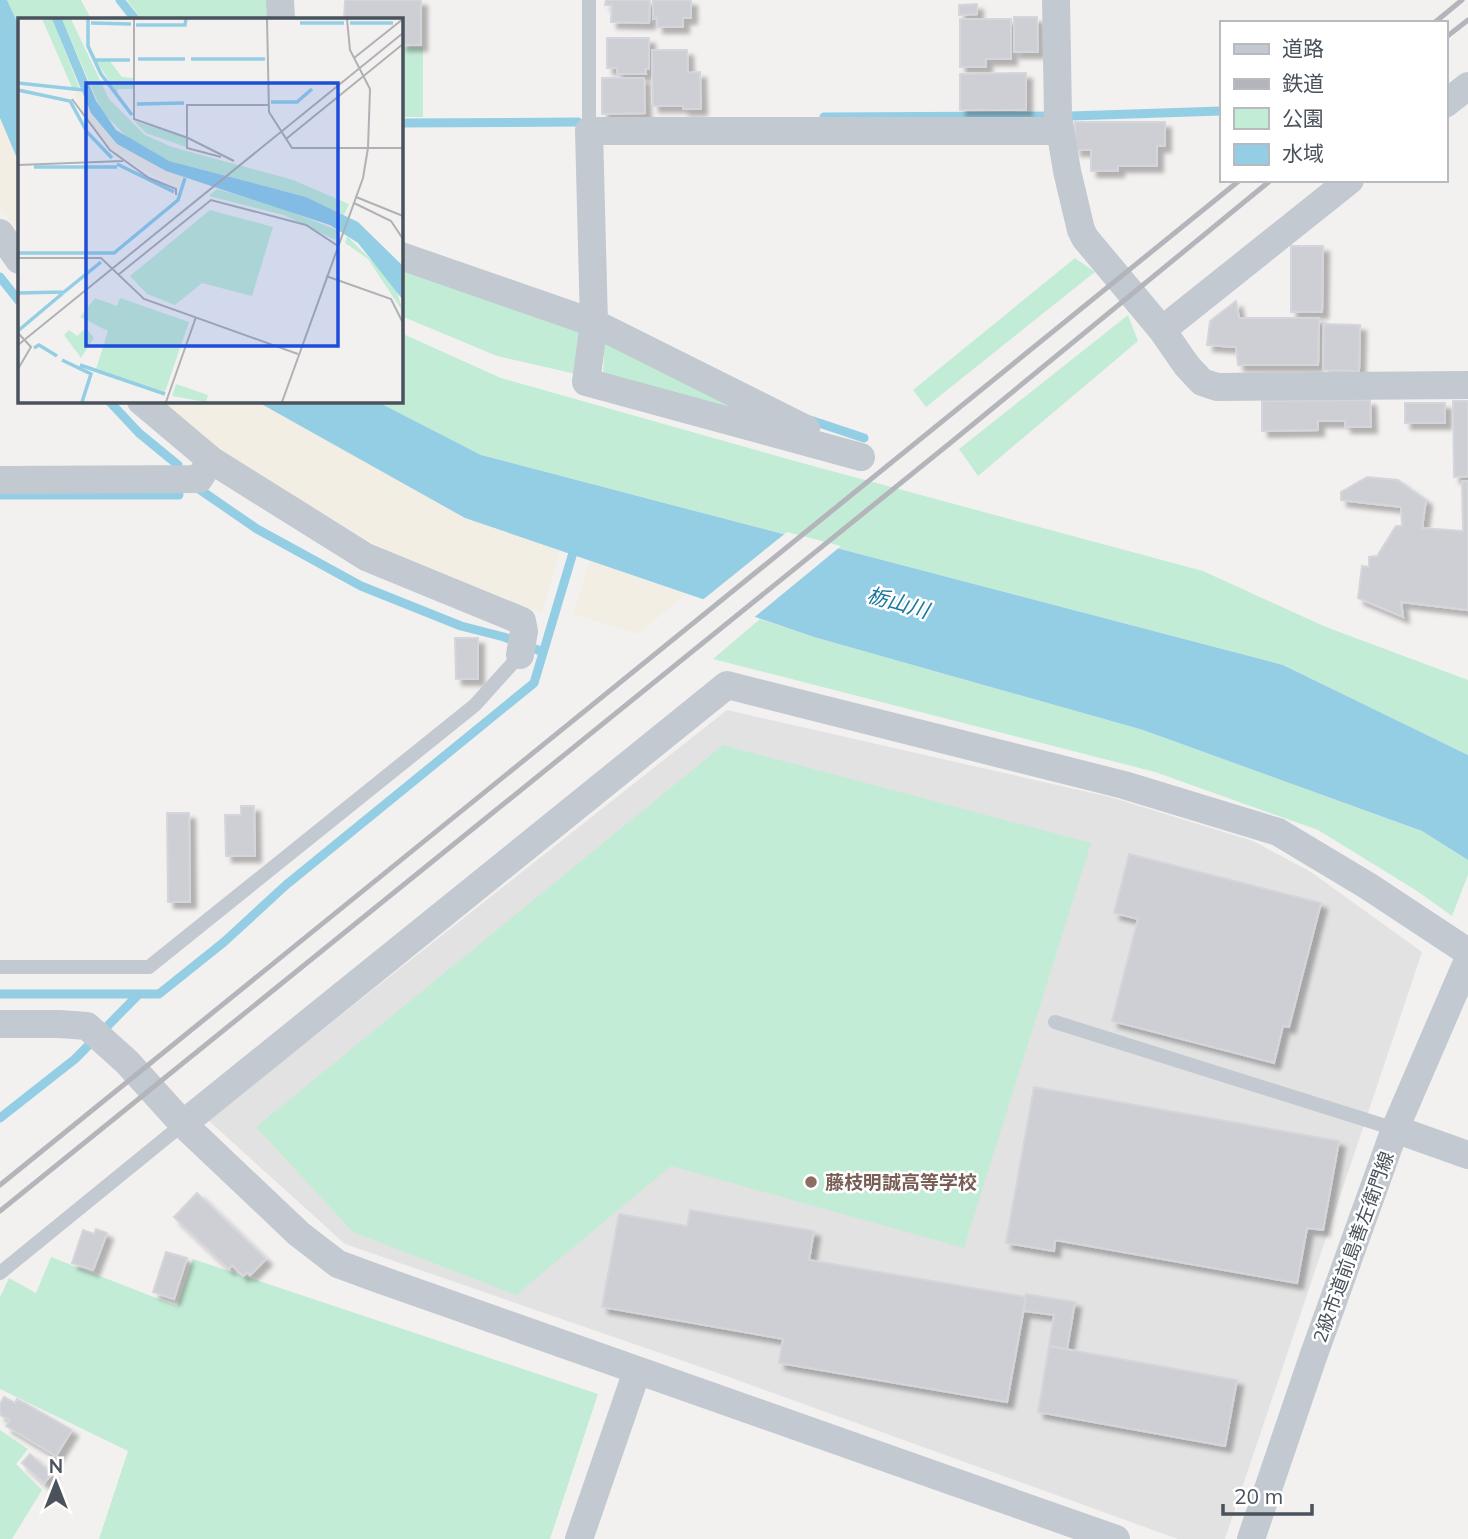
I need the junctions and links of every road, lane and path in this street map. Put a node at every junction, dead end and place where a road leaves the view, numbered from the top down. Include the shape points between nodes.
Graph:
1 (281, 0) edge
2 (589, 0) edge
3 (1056, 0) edge
4 (281, 18) edge
5 (1468, 86) edge
6 (1447, 102) edge
7 (589, 131) junction
8 (1060, 131) junction
9 (1347, 182) edge
10 (0, 233) edge
11 (402, 256) edge
12 (18, 259) edge
13 (594, 323) junction
14 (1162, 330) junction
15 (1468, 385) edge
16 (142, 402) edge
17 (205, 469) junction
18 (0, 480) edge
19 (522, 643) joint
20 (1468, 952) edge
21 (1468, 960) edge
22 (0, 967) edge
23 (1055, 1022) dead end
24 (0, 1024) edge
25 (183, 1124) junction
26 (1395, 1129) junction
27 (1468, 1155) edge
28 (0, 1273) edge
29 (637, 1371) junction
30 (579, 1539) edge
31 (1116, 1539) edge
32 (1251, 1539) edge

1 - 4 street
2 - 7 lane
3 - 8 street
5 - 6 street
7 - 8 street
7 - 13 street
8 - 14 street via 1085,238
9 - 14 street
10 - 12 street
11 - 13 street
13 - 13 street via 586,382 861,457 813,433
14 - 15 street via 1202,382 1217,387
16 - 17 street
17 - 18 street via 170,479
17 - 19 street via 366,557 522,621
19 - 22 lane via 475,705 149,967
20 - 25 street via 1278,832 1124,785 727,685
21 - 26 street, 2級市道前島善左衛門線
23 - 26 lane
24 - 25 street via 59,1024 95,1033
25 - 28 lane
25 - 29 street via 299,1234 338,1264
26 - 27 street
26 - 32 street, 2級市道前島善左衛門線
29 - 30 street
29 - 31 street

